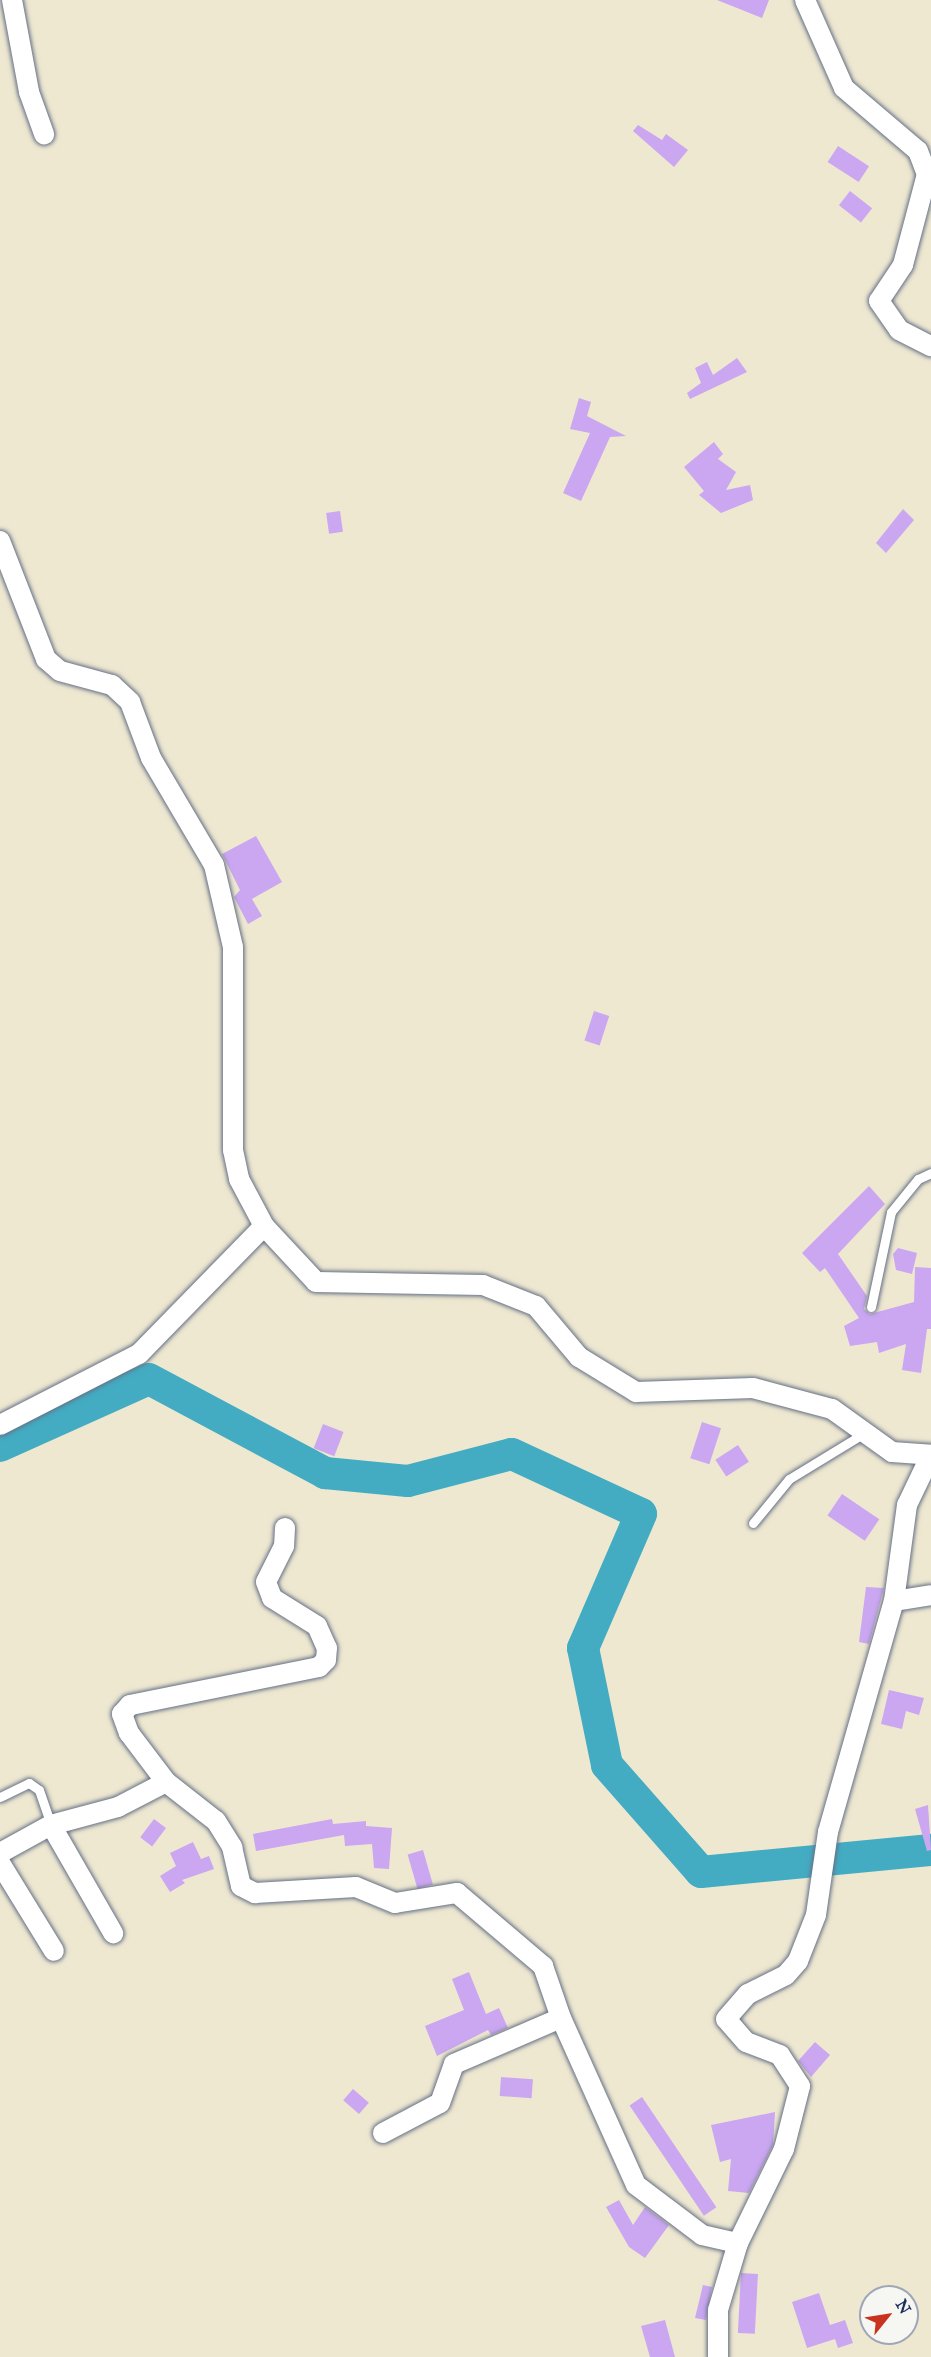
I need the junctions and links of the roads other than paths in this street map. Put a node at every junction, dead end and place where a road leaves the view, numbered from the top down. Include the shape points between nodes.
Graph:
1 (12, 0) edge
2 (806, 0) edge
3 (44, 134) dead end
4 (931, 346) edge
5 (0, 541) edge
6 (931, 1173) edge
7 (264, 1226) junction
8 (871, 1307) dead end
9 (0, 1425) edge
10 (861, 1435) junction
11 (931, 1455) edge
12 (753, 1523) dead end
13 (285, 1528) dead end
14 (931, 1595) edge
15 (894, 1601) junction
16 (166, 1782) junction
17 (0, 1797) edge
18 (51, 1825) junction
19 (0, 1853) edge
20 (0, 1863) edge
21 (113, 1933) dead end
22 (54, 1951) dead end
23 (561, 2018) junction
24 (383, 2133) dead end
25 (738, 2243) junction
26 (718, 2357) edge

1 - 3 street via 29,92
2 - 4 street via 844,88 918,151 927,174 903,265 879,301 898,330
5 - 7 street via 46,659 60,671 112,685 130,702 151,758 214,865 233,947 233,1150 239,1179
6 - 8 lane via 918,1179 891,1212
7 - 9 street via 139,1354
7 - 10 street via 316,1282 483,1285 536,1306 579,1358 636,1392 753,1388 832,1409
10 - 11 street via 892,1452
10 - 12 lane via 789,1479
11 - 15 street via 907,1505
13 - 16 street via 284,1546 266,1582 272,1598 317,1626 327,1648 326,1660 319,1667 129,1705 122,1714 129,1733
14 - 15 street
15 - 25 street via 828,1832 816,1915 798,1961 786,1975 748,1994 726,2019 746,2042 780,2055 800,2086 784,2149
16 - 18 street via 118,1807
16 - 23 street via 216,1821 232,1847 241,1886 255,1893 356,1887 395,1903 457,1893 543,1966
17 - 18 lane via 29,1783 39,1790
18 - 19 street
18 - 21 street
20 - 22 street
23 - 24 street via 454,2064 440,2103
23 - 25 street via 636,2185 702,2235
25 - 26 street via 718,2310

